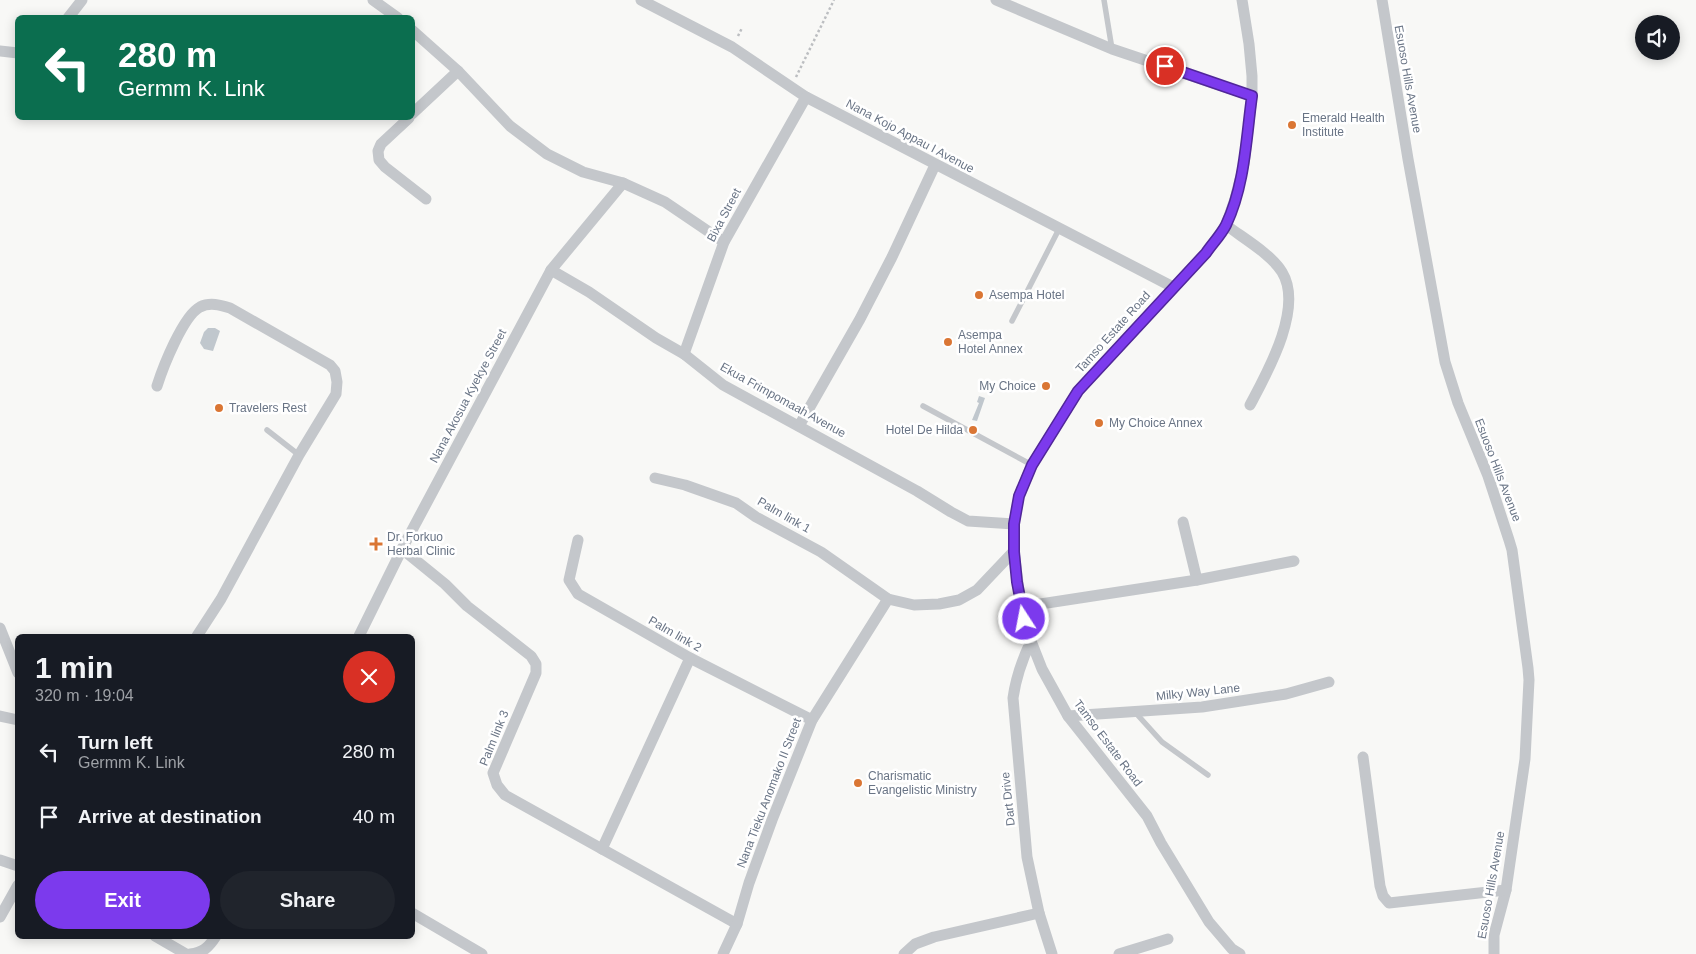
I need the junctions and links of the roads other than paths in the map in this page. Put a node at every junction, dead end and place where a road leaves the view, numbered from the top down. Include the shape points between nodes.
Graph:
1 (82, 0) edge
2 (373, 0) edge
3 (641, 0) edge
4 (996, 0) edge
5 (1104, 0) edge
6 (1242, 0) edge
7 (1382, 0) edge
8 (70, 15) edge
9 (394, 15) edge
10 (415, 33) edge
11 (1112, 49) junction
12 (0, 51) edge
13 (15, 53) edge
14 (458, 71) junction
15 (1252, 96) junction
16 (806, 98) junction
17 (415, 111) edge
18 (407, 120) edge
19 (935, 166) junction
20 (623, 183) junction
21 (426, 199) dead end
22 (1226, 225) junction
23 (1060, 229) junction
24 (724, 242) junction
25 (551, 270) junction
26 (1173, 287) junction
27 (1012, 321) dead end
28 (684, 354) junction
29 (157, 386) dead end
30 (1250, 405) dead end
31 (923, 406) dead end
32 (799, 426) junction
33 (267, 430) dead end
34 (299, 455) junction
35 (1032, 465) junction
36 (655, 478) dead end
37 (1183, 522) dead end
38 (1014, 524) junction
39 (578, 540) dead end
40 (402, 549) junction
41 (1014, 552) junction
42 (1294, 562) dead end
43 (1197, 580) junction
44 (888, 599) junction
45 (1021, 607) junction
46 (0, 628) edge
47 (198, 634) edge
48 (360, 634) edge
49 (1031, 641) junction
50 (690, 658) junction
51 (15, 666) edge
52 (1329, 682) dead end
53 (1134, 711) junction
54 (0, 716) edge
55 (1068, 716) junction
56 (15, 719) edge
57 (812, 720) junction
58 (1363, 757) dead end
59 (1208, 775) dead end
60 (602, 849) junction
61 (0, 860) edge
62 (15, 865) edge
63 (15, 890) edge
64 (1506, 890) junction
65 (1039, 913) junction
66 (415, 915) edge
67 (0, 917) edge
68 (737, 924) junction
69 (160, 939) edge
70 (214, 939) edge
71 (1168, 939) dead end
72 (188, 954) edge
73 (199, 954) edge
74 (482, 954) edge
75 (723, 954) edge
76 (904, 954) edge
77 (1052, 954) edge
78 (1119, 954) edge
79 (1240, 954) edge
80 (1494, 954) edge

1 - 8 street
2 - 9 street
3 - 16 street, Nana Kojo Appau I Avenue via 732,47
4 - 11 street
5 - 11 lane
6 - 15 street, Tamso Estate Road
7 - 64 street, Esuoso Hills Avenue via 1445,362 1512,550 1529,680 1525,759
10 - 14 street
11 - 15 street
12 - 13 street
14 - 17 street
14 - 20 street via 510,126 546,154 583,172
15 - 22 street, Tamso Estate Road via 1244,164
16 - 19 street, Nana Kojo Appau I Avenue
16 - 24 street, Bixa Street
18 - 21 street via 380,144 379,160
19 - 23 street, Nana Kojo Appau I Avenue
19 - 32 street via 860,319
20 - 24 street via 665,202
20 - 25 street, Nana Akosua Kyekye Street
22 - 26 street, Tamso Estate Road via 1206,253
22 - 30 street via 1274,261 1282,271 1289,290 1286,324 1281,339
23 - 26 street, Nana Kojo Appau I Avenue
23 - 27 lane
24 - 28 street, Bixa Street
25 - 28 street, Ekua Frimpomaah Avenue
25 - 40 street, Nana Akosua Kyekye Street
26 - 35 street, Tamso Estate Road via 1078,391
28 - 32 street, Ekua Frimpomaah Avenue via 723,385
29 - 34 street via 164,364 190,315 206,304 230,308 330,365 335,371 336,394
31 - 35 lane
32 - 38 street, Ekua Frimpomaah Avenue via 968,521
33 - 34 lane
34 - 47 street
35 - 38 street, Tamso Estate Road via 1019,496
36 - 44 street, Palm link 1 via 736,502 756,517 821,552
37 - 43 street
38 - 41 street, Tamso Estate Road
39 - 50 street, Palm link 2 via 570,580 578,594
40 - 48 street, Nana Akosua Kyekye Street
40 - 60 street, Palm link 3 via 531,656 536,664 536,672 493,773 497,784 505,795
41 - 44 street via 977,590 959,600 914,605
41 - 45 street, Tamso Estate Road
42 - 43 street
43 - 45 street
44 - 57 street, Nana Tieku Anomako II Street
45 - 49 street, Tamso Estate Road
46 - 51 street
49 - 55 street, Tamso Estate Road via 1042,669
49 - 65 street, Dart Drive via 1022,660 1013,698 1027,857
50 - 57 street, Palm link 2
50 - 60 street
52 - 53 street, Milky Way Lane via 1241,702
53 - 55 street, Milky Way Lane
53 - 59 lane via 1162,742
54 - 56 street
55 - 79 street, Tamso Estate Road via 1147,816 1209,922
57 - 68 street, Nana Tieku Anomako II Street via 772,820
58 - 64 street via 1380,886 1390,903
60 - 68 street, Palm link 3
61 - 62 street
63 - 67 street
64 - 80 street, Esuoso Hills Avenue via 1494,935
65 - 76 street via 934,937 915,944
65 - 77 street, Dart Drive
66 - 74 street
68 - 75 street, Nana Tieku Anomako II Street
69 - 72 street
70 - 73 street
71 - 78 street
72 - 73 street

